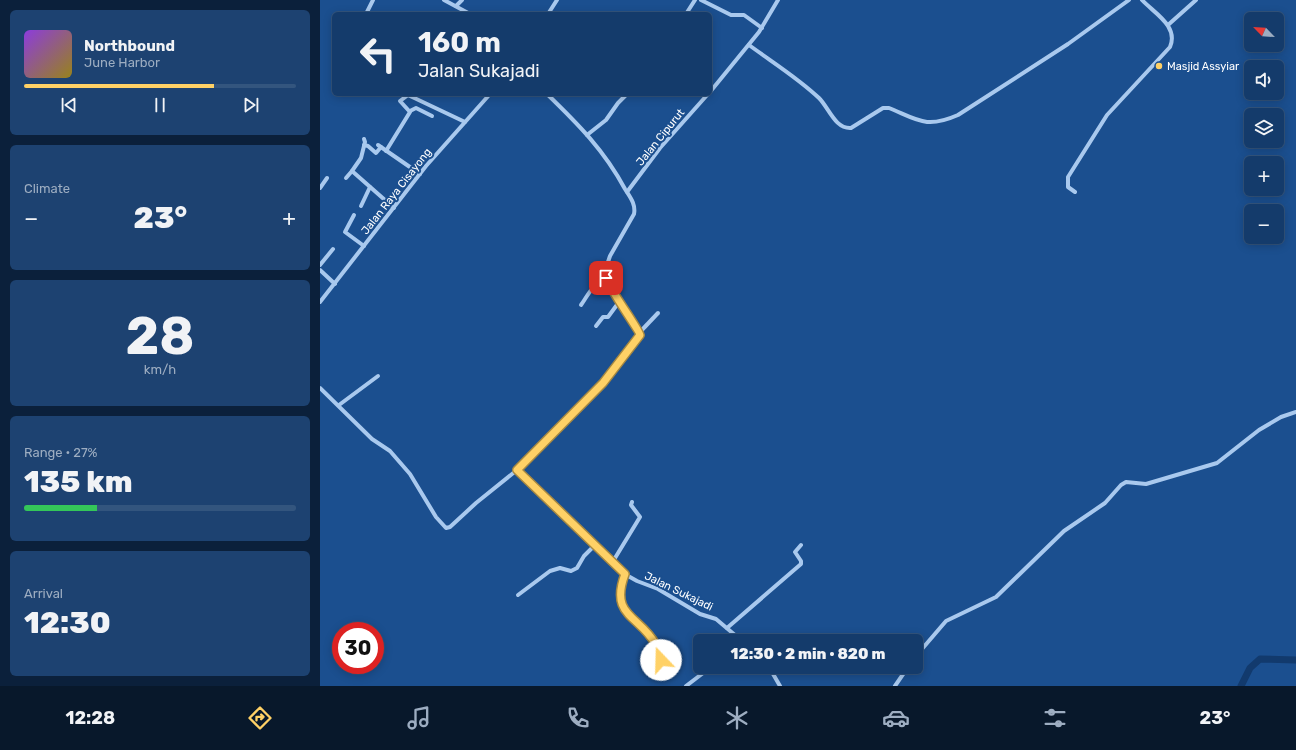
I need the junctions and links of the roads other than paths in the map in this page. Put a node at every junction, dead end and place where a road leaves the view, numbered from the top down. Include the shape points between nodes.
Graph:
1 (373, 0) edge
2 (444, 0) edge
3 (462, 0) edge
4 (557, 0) edge
5 (695, 0) edge
6 (702, 0) edge
7 (778, 0) edge
8 (1129, 0) edge
9 (1142, 0) edge
10 (1196, 0) edge
11 (456, 6) junction
12 (367, 12) edge
13 (466, 12) edge
14 (549, 12) edge
15 (687, 12) edge
16 (1168, 25) junction
17 (762, 28) junction
18 (749, 45) junction
19 (712, 89) edge
20 (407, 96) edge
21 (410, 96) edge
22 (488, 96) edge
23 (549, 96) edge
24 (625, 96) edge
25 (706, 96) edge
26 (410, 111) junction
27 (432, 116) dead end
28 (465, 122) junction
29 (587, 135) junction
30 (364, 139) dead end
31 (364, 145) junction
32 (386, 151) junction
33 (352, 171) junction
34 (420, 174) junction
35 (327, 178) dead end
36 (346, 178) dead end
37 (370, 187) junction
38 (320, 188) edge
39 (627, 192) junction
40 (1075, 192) dead end
41 (361, 206) dead end
42 (394, 208) junction
43 (354, 215) dead end
44 (364, 246) junction
45 (333, 249) dead end
46 (320, 265) edge
47 (320, 270) edge
48 (607, 282) junction
49 (335, 284) junction
50 (320, 302) edge
51 (619, 302) junction
52 (581, 305) dead end
53 (658, 313) dead end
54 (596, 326) dead end
55 (640, 332) junction
56 (378, 376) dead end
57 (320, 388) edge
58 (339, 405) junction
59 (1296, 412) edge
60 (517, 470) junction
61 (632, 502) dead end
62 (595, 545) junction
63 (801, 545) dead end
64 (612, 562) junction
65 (625, 574) junction
66 (518, 595) dead end
67 (727, 628) junction
68 (732, 634) edge
69 (923, 648) edge
70 (661, 660) dead end
71 (702, 674) edge
72 (773, 674) edge
73 (903, 674) edge
74 (686, 686) edge
75 (780, 686) edge
76 (894, 686) edge

1 - 12 street
2 - 11 street
3 - 11 street
4 - 14 street
5 - 15 street
6 - 17 street via 731,15 744,15
7 - 17 street, Jalan Cipurut
8 - 18 street via 1035,65 943,122 925,123 889,108 883,108 855,126 845,129 819,99
9 - 16 street
10 - 16 street
11 - 13 street
16 - 40 street via 1172,37 1170,47 1107,115 1068,178 1068,187
17 - 18 street, Jalan Cipurut
18 - 19 street, Jalan Cipurut
20 - 26 street via 400,101
21 - 28 street
22 - 28 street, Jalan Raya Cisayong
23 - 29 street
24 - 29 street via 606,120
25 - 39 street, Jalan Cipurut via 660,148
26 - 27 street via 416,108
26 - 32 street
28 - 34 street, Jalan Raya Cisayong
29 - 39 street via 601,149
30 - 31 street
31 - 32 street via 376,153 379,146
31 - 33 street via 361,158
32 - 34 street
33 - 36 street
33 - 37 street
34 - 42 street, Jalan Raya Cisayong
35 - 38 street
37 - 41 street
37 - 42 street
39 - 48 street via 635,206 634,214 607,265
42 - 44 street, Jalan Raya Cisayong
43 - 44 street via 345,232
44 - 49 street, Jalan Raya Cisayong
45 - 46 street
47 - 49 street
48 - 51 street
48 - 52 street via 595,286
49 - 50 street, Jalan Raya Cisayong
51 - 54 street
51 - 55 street
53 - 55 street
55 - 60 street via 638,339 603,383
56 - 58 street
57 - 58 street
58 - 60 street via 372,438 390,451 410,474 446,528
59 - 69 street via 1281,416 1217,462 1146,484 1126,482 1121,485 1105,503 1064,531 996,597 946,620
60 - 62 street, Jalan Sukajadi
61 - 64 street via 631,506 640,518
62 - 64 street, Jalan Sukajadi
62 - 66 street via 586,553 577,568 550,571
63 - 67 street via 795,552 801,561 800,564
64 - 65 street, Jalan Sukajadi
65 - 67 street, Jalan Sukajadi via 658,588 700,614 716,619
65 - 70 street via 621,585 622,604 626,612 657,646
67 - 68 street, Jalan Sukajadi
71 - 74 street
72 - 75 street
73 - 76 street

